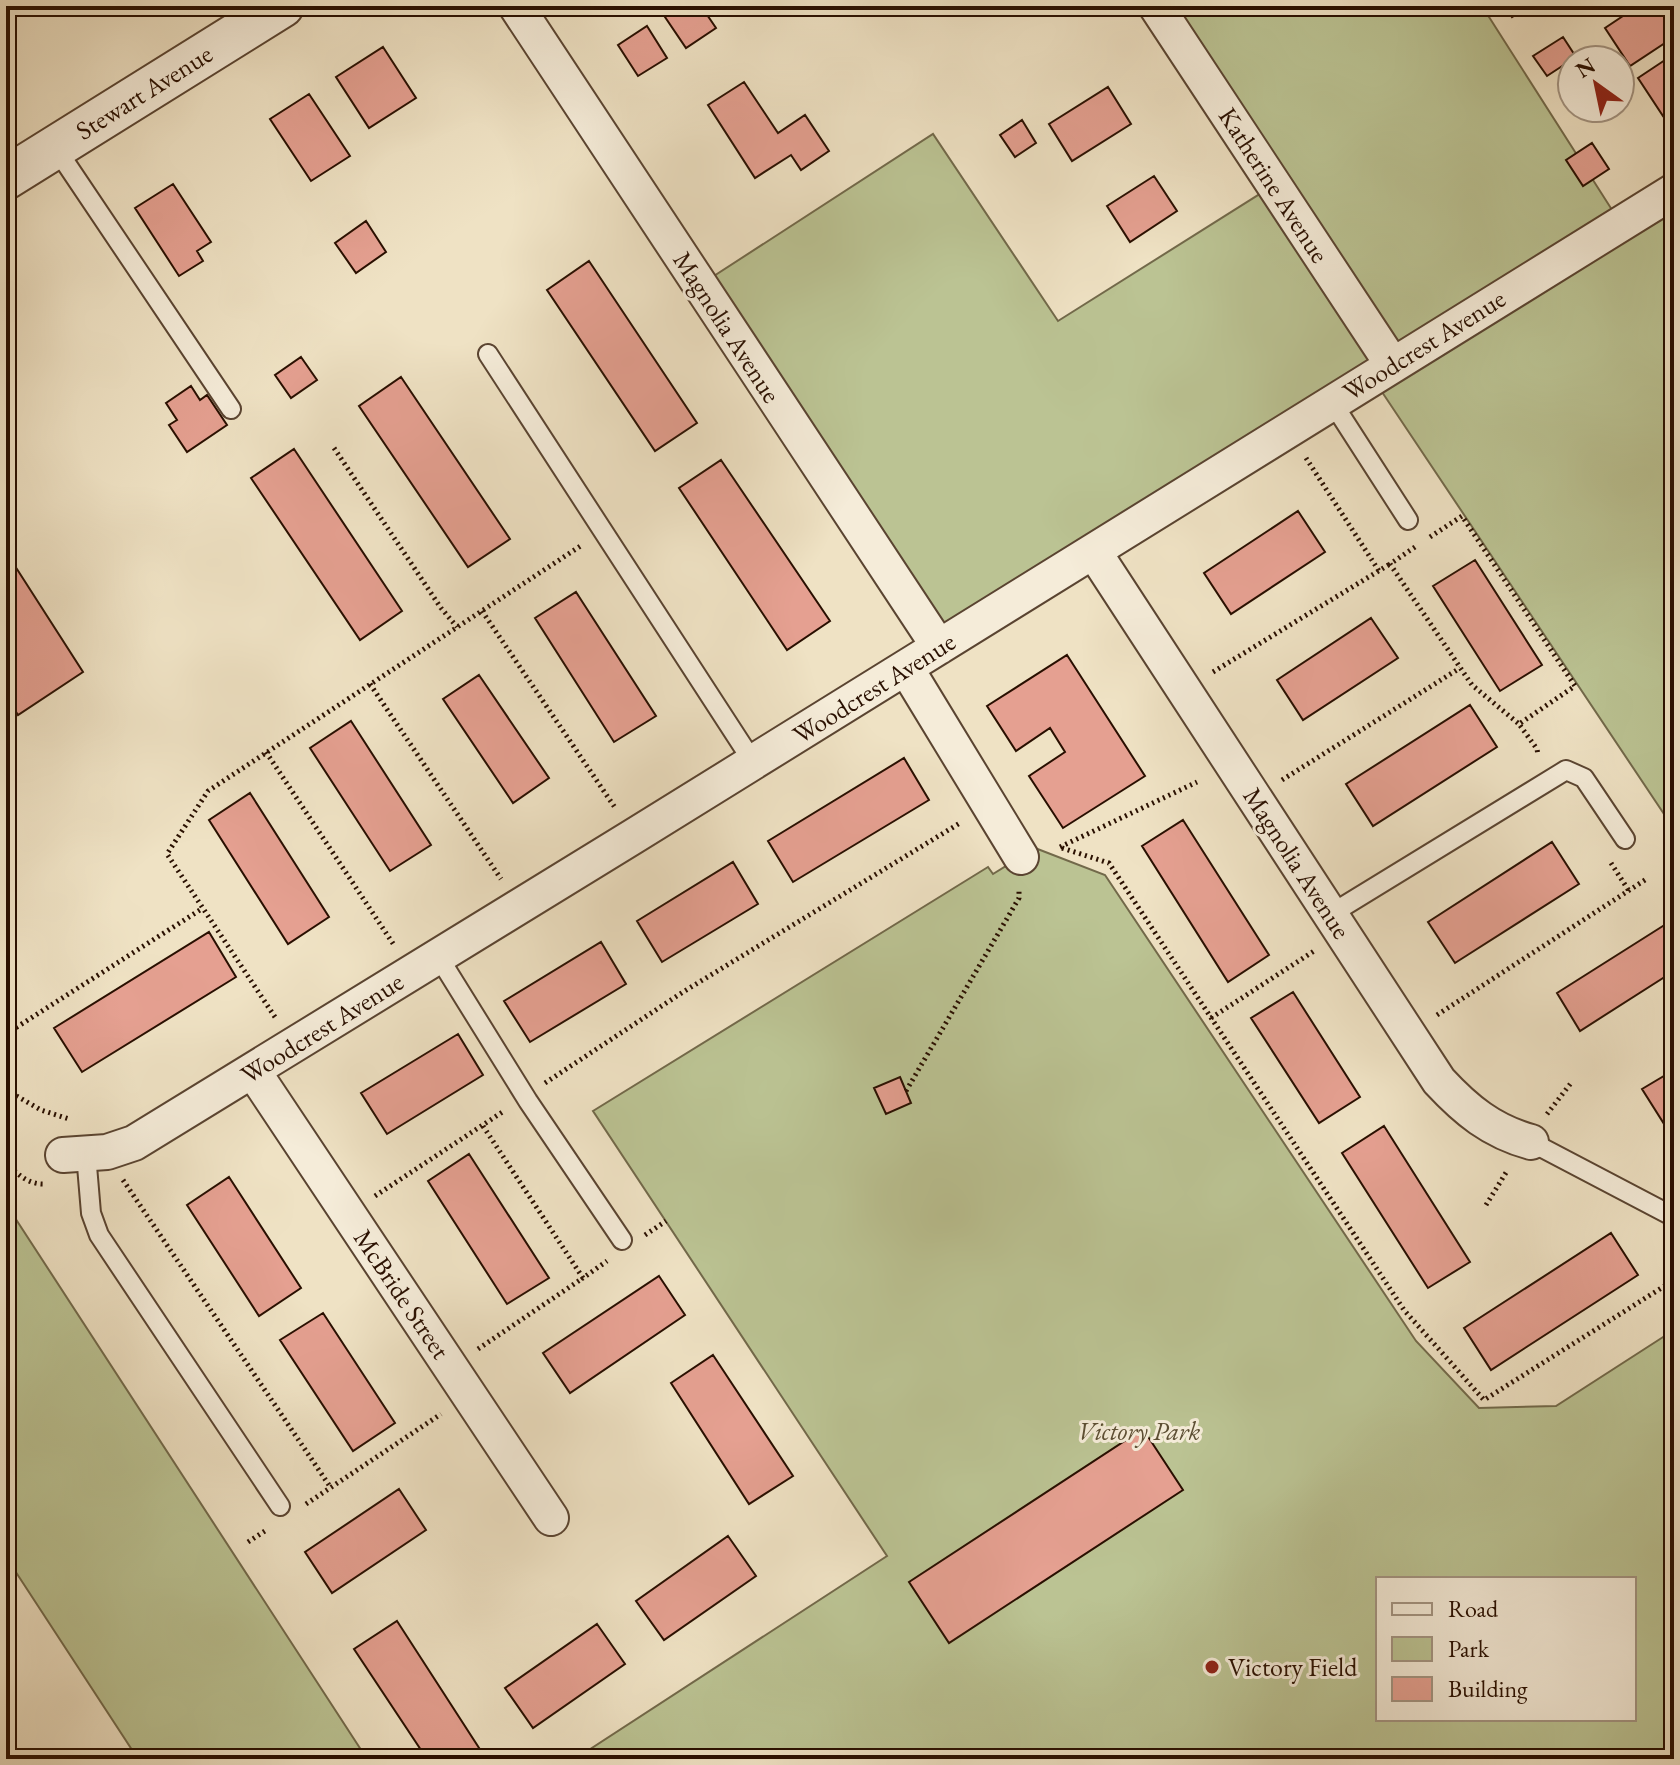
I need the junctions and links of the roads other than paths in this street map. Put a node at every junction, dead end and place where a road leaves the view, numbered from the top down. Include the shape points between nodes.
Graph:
1 (282, 6) edge
2 (516, 6) edge
3 (1156, 6) edge
4 (55, 147) junction
5 (6, 178) edge
6 (1674, 191) edge
7 (488, 354) dead end
8 (1392, 364) junction
9 (1332, 402) junction
10 (231, 409) dead end
11 (1408, 520) dead end
12 (1094, 552) junction
13 (939, 647) junction
14 (906, 668) junction
15 (753, 762) junction
16 (1625, 839) dead end
17 (1035, 850) road end
18 (1337, 923) junction
19 (425, 964) junction
20 (253, 1071) junction
21 (1531, 1142) joint
22 (75, 1155) joint
23 (1674, 1217) edge
24 (620, 1247) road end
25 (288, 1508) road end
26 (551, 1518) dead end

1 - 4 street, Stewart Avenue
2 - 13 street, Magnolia Avenue
3 - 8 street, Katherine Avenue
4 - 5 street, Stewart Avenue
4 - 10 lane
6 - 8 street, Woodcrest Avenue
7 - 15 lane
8 - 9 street, Woodcrest Avenue
9 - 11 lane
9 - 12 street, Woodcrest Avenue
12 - 13 street, Woodcrest Avenue
12 - 18 street, Magnolia Avenue
13 - 14 street, Woodcrest Avenue
14 - 15 street, Woodcrest Avenue
14 - 17 street via 988,806
15 - 19 street, Woodcrest Avenue
16 - 18 lane via 1584,778 1566,770
18 - 21 street, Magnolia Avenue via 1439,1081 1466,1110
19 - 20 street, Woodcrest Avenue
19 - 24 lane via 526,1096
20 - 22 street, Woodcrest Avenue via 134,1143
20 - 26 street, McBride Street
21 - 23 lane
22 - 25 lane via 99,1235

